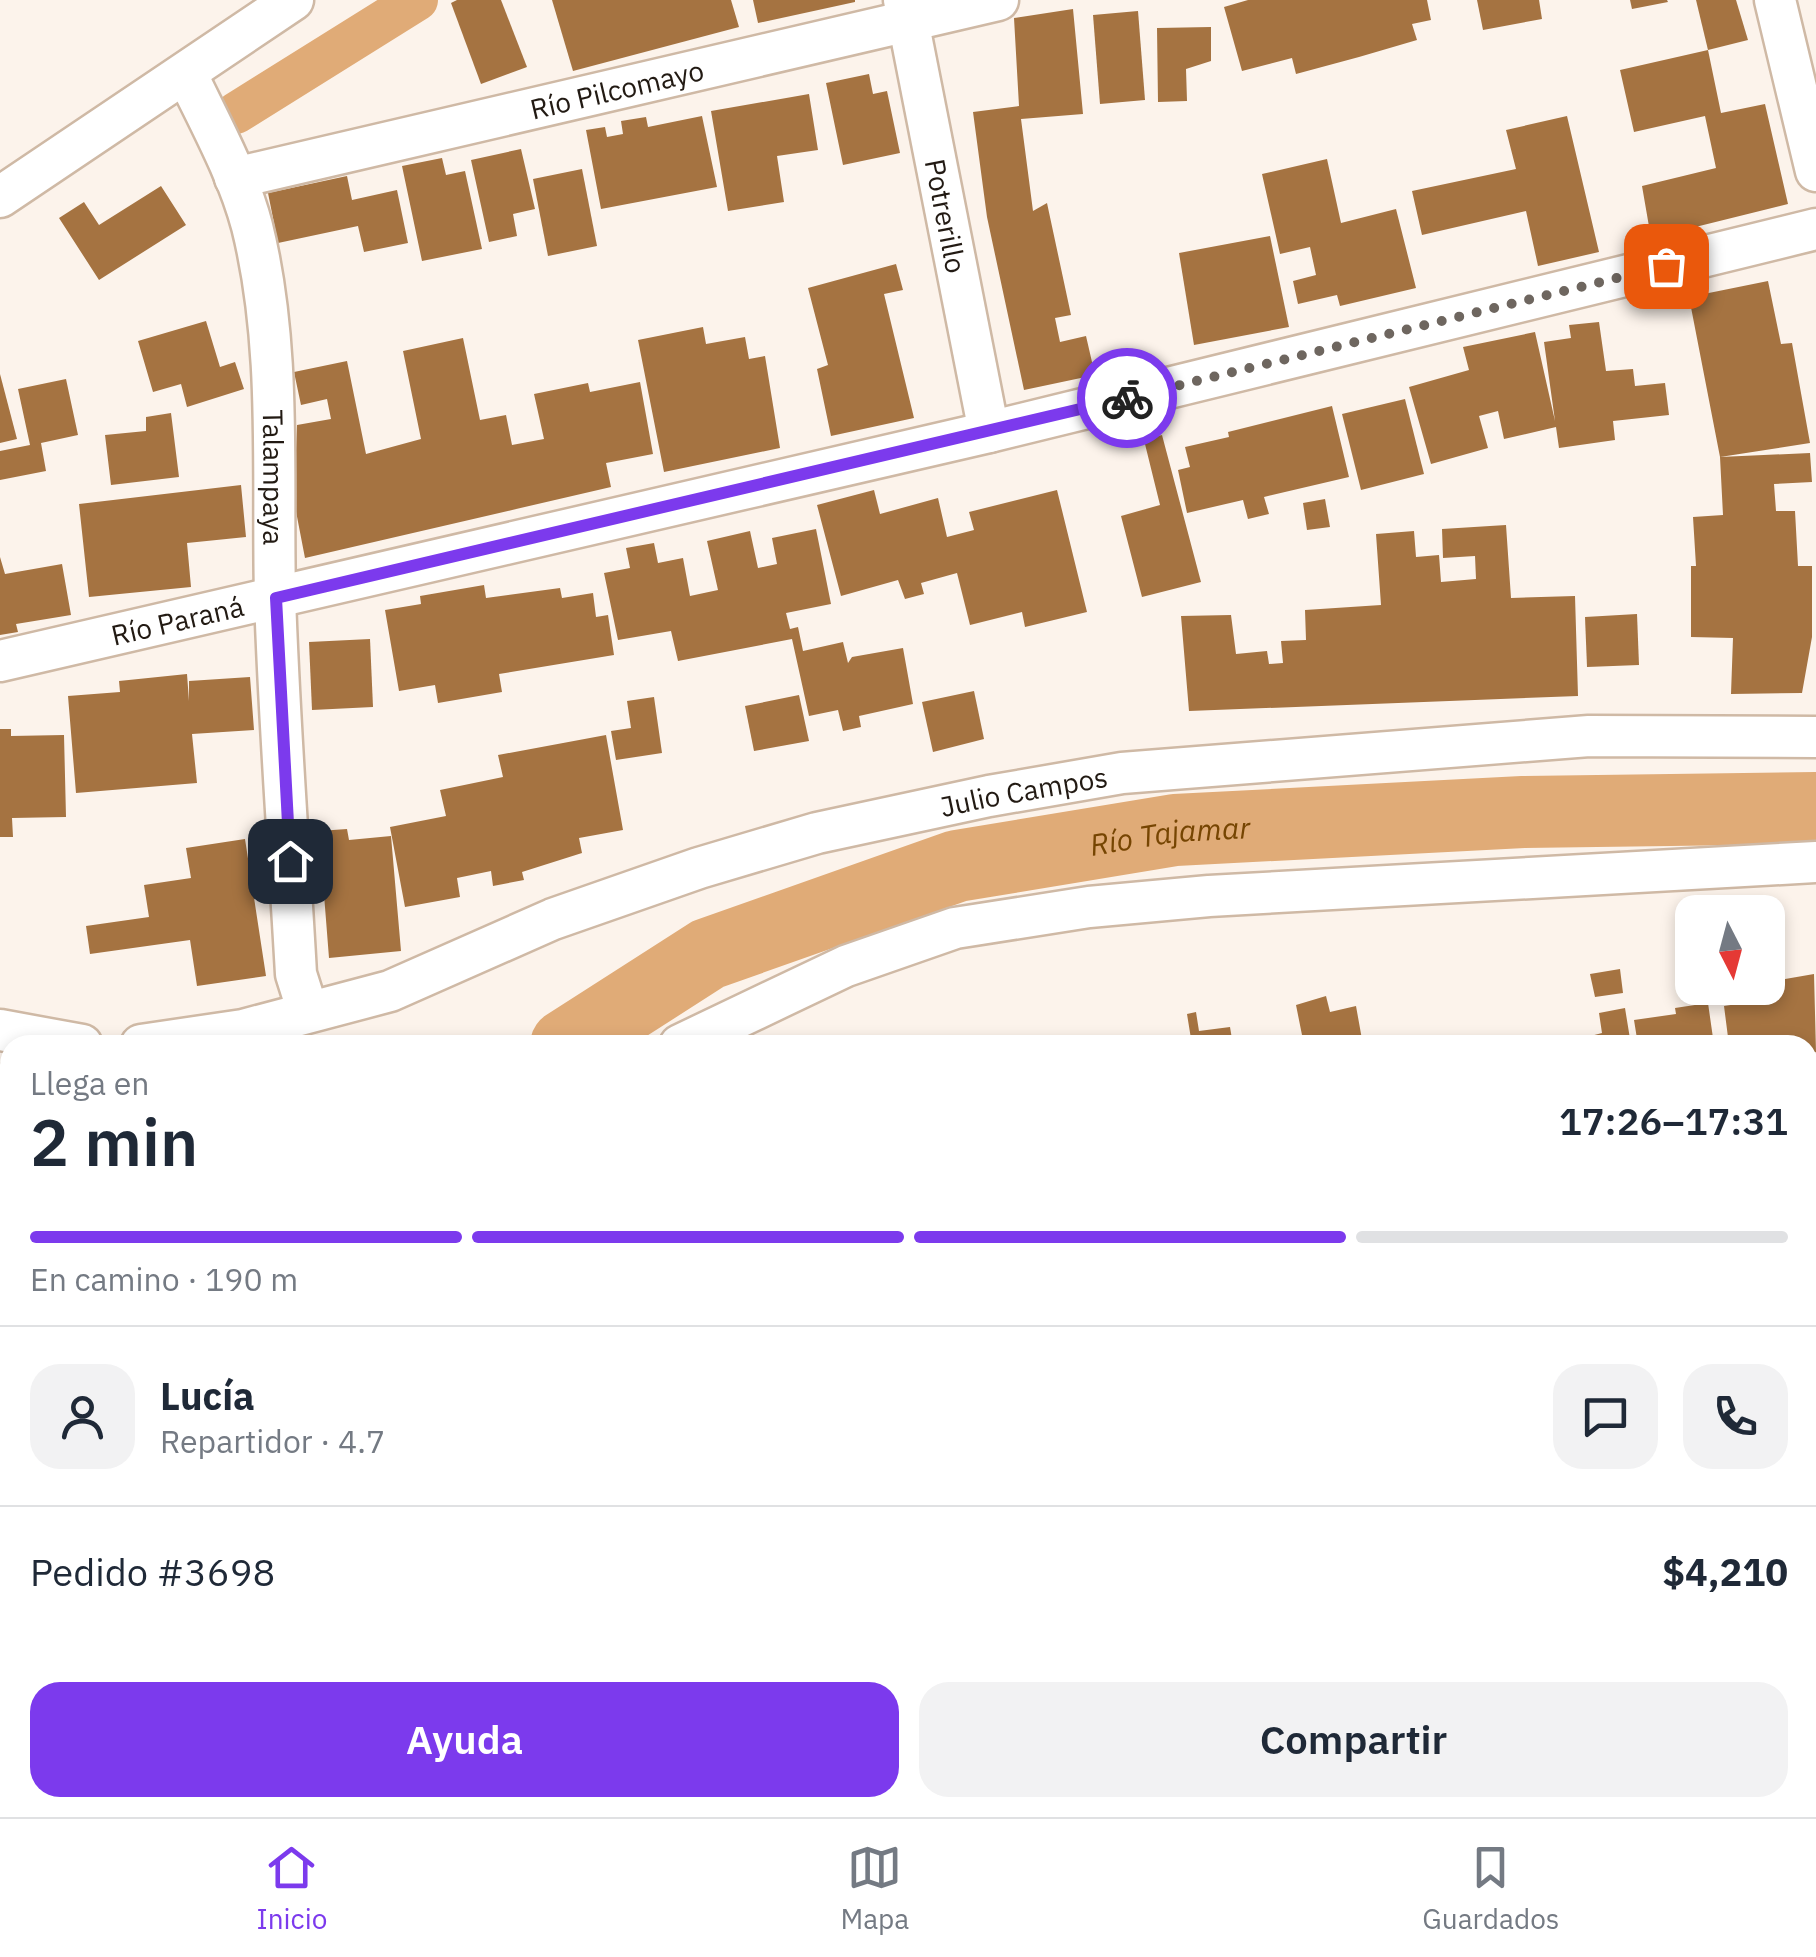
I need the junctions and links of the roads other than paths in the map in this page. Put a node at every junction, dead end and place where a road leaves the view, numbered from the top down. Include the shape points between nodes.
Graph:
1 (293, 0) edge
2 (998, 0) edge
3 (1775, 0) edge
4 (906, 12) edge
5 (186, 73) junction
6 (1816, 172) edge
7 (235, 178) junction
8 (0, 197) edge
9 (1816, 229) edge
10 (989, 432) junction
11 (276, 598) junction
12 (0, 661) edge
13 (1816, 737) edge
14 (1816, 862) edge
15 (308, 1012) junction
16 (0, 1030) edge
17 (27, 1035) edge
18 (209, 1035) edge
19 (288, 1035) edge
20 (701, 1035) edge

1 - 5 street
2 - 4 street, Río Pilcomayo
3 - 6 street
4 - 7 street, Río Pilcomayo
4 - 10 street, Potrerillo
5 - 7 street, Talampaya
5 - 8 street
7 - 11 street, Talampaya via 251,226 271,360
9 - 10 street, Río Paraná
10 - 11 street, Río Paraná
11 - 12 street, Río Paraná
11 - 15 street, Talampaya via 296,974
13 - 15 street, Julio Campos via 1589,736 1122,773 989,796 817,833 699,868 390,990
14 - 20 street via 1089,907 956,928 846,966
15 - 18 street, Julio Campos
15 - 19 street
16 - 17 street

